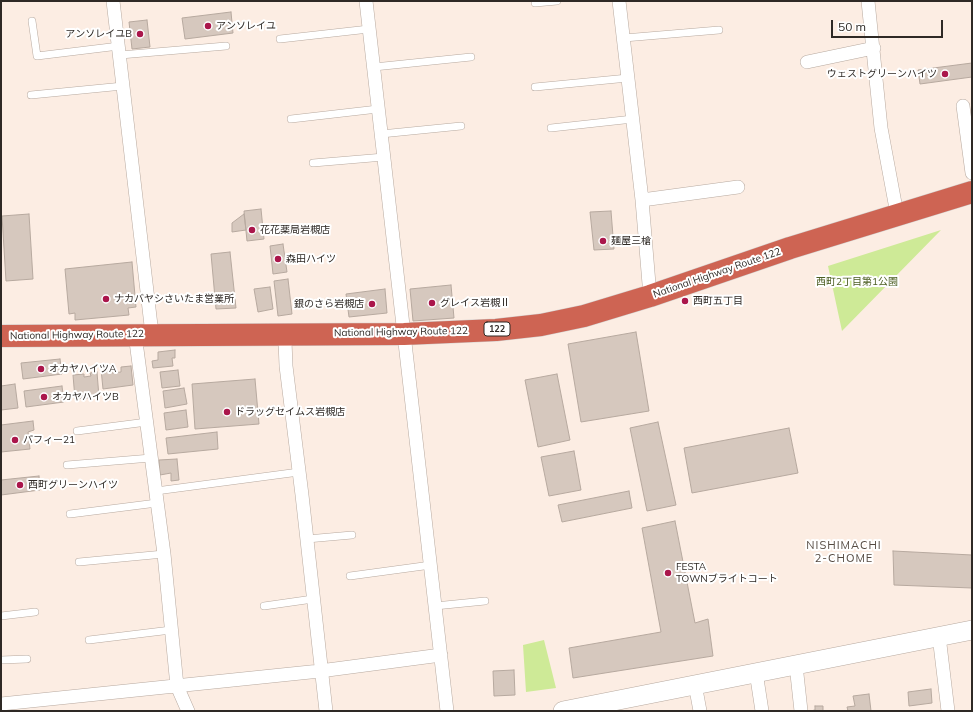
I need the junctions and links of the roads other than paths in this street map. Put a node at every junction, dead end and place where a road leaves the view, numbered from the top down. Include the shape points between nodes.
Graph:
1 (114, 1) edge
2 (366, 1) edge
3 (557, 1) edge
4 (619, 1) edge
5 (868, 1) edge
6 (535, 3) dead end
7 (32, 21) dead end
8 (369, 28) junction
9 (719, 30) dead end
10 (624, 38) junction
11 (280, 39) dead end
12 (226, 46) dead end
13 (874, 48) junction
14 (119, 50) junction
15 (471, 57) dead end
16 (807, 62) dead end
17 (374, 67) junction
18 (628, 78) junction
19 (123, 86) junction
20 (535, 87) dead end
21 (31, 95) dead end
22 (963, 106) dead end
23 (378, 109) junction
24 (290, 118) dead end
25 (633, 119) junction
26 (461, 126) dead end
27 (552, 128) dead end
28 (381, 134) junction
29 (384, 156) junction
30 (314, 163) dead end
31 (972, 173) edge
32 (738, 187) dead end
33 (972, 192) edge
34 (642, 200) junction
35 (897, 214) junction
36 (650, 296) junction
37 (144, 334) junction
38 (287, 334) junction
39 (404, 334) junction
40 (1, 336) edge
41 (147, 422) junction
42 (77, 431) dead end
43 (151, 458) junction
44 (67, 465) dead end
45 (299, 472) junction
46 (156, 497) junction
47 (70, 514) dead end
48 (352, 535) dead end
49 (307, 539) junction
50 (164, 554) junction
51 (79, 562) dead end
52 (431, 566) junction
53 (350, 576) dead end
54 (313, 599) junction
55 (485, 601) dead end
56 (264, 606) dead end
57 (435, 606) junction
58 (35, 612) dead end
59 (1, 616) edge
60 (171, 630) junction
61 (972, 630) edge
62 (939, 636) junction
63 (90, 640) dead end
64 (441, 655) junction
65 (26, 658) dead end
66 (1, 660) edge
67 (796, 664) junction
68 (320, 671) junction
69 (756, 672) junction
70 (696, 684) junction
71 (177, 686) junction
72 (1, 704) edge
73 (188, 711) edge
74 (326, 711) edge
75 (447, 711) edge
76 (566, 711) edge
77 (700, 711) edge
78 (762, 711) edge
79 (801, 711) edge
80 (948, 711) edge

1 - 14 street
2 - 8 street
3 - 6 lane
4 - 10 street
5 - 13 street
7 - 14 lane via 37,56
8 - 11 lane
8 - 17 street
9 - 10 lane
10 - 18 street
12 - 14 lane
13 - 16 street
13 - 35 street via 881,128
14 - 19 street
15 - 17 lane
17 - 23 street
18 - 20 lane
18 - 25 street
19 - 21 lane
19 - 37 street
22 - 31 street
23 - 24 lane
23 - 28 street
25 - 27 lane
25 - 34 street
26 - 28 lane
28 - 29 street
29 - 30 lane
29 - 39 street
32 - 34 street
33 - 35 highway, National Highway Route 122 / 122
34 - 36 street
35 - 36 highway, National Highway Route 122 / 122
36 - 39 highway, National Highway Route 122 / 122 via 584,316 541,325 496,330
37 - 38 highway, National Highway Route 122 / 122
37 - 40 highway, National Highway Route 122 / 122
37 - 41 street
38 - 39 highway, National Highway Route 122 / 122
38 - 45 street via 286,366
39 - 52 street
41 - 42 lane
41 - 43 street
43 - 44 lane
43 - 46 street
45 - 46 lane
45 - 49 street
46 - 47 lane
46 - 50 street
48 - 49 lane
49 - 54 street
50 - 51 lane
50 - 60 street
52 - 53 lane
52 - 57 street
54 - 56 lane
54 - 68 street
55 - 57 lane
57 - 64 street
58 - 59 lane
60 - 63 lane
60 - 71 street
61 - 62 street
62 - 67 street
62 - 80 street
64 - 68 street
64 - 75 street
65 - 66 lane
67 - 69 street
67 - 79 street
68 - 71 street
68 - 74 street
69 - 70 street
69 - 78 street
70 - 76 street
70 - 77 street
71 - 72 street
71 - 73 street

